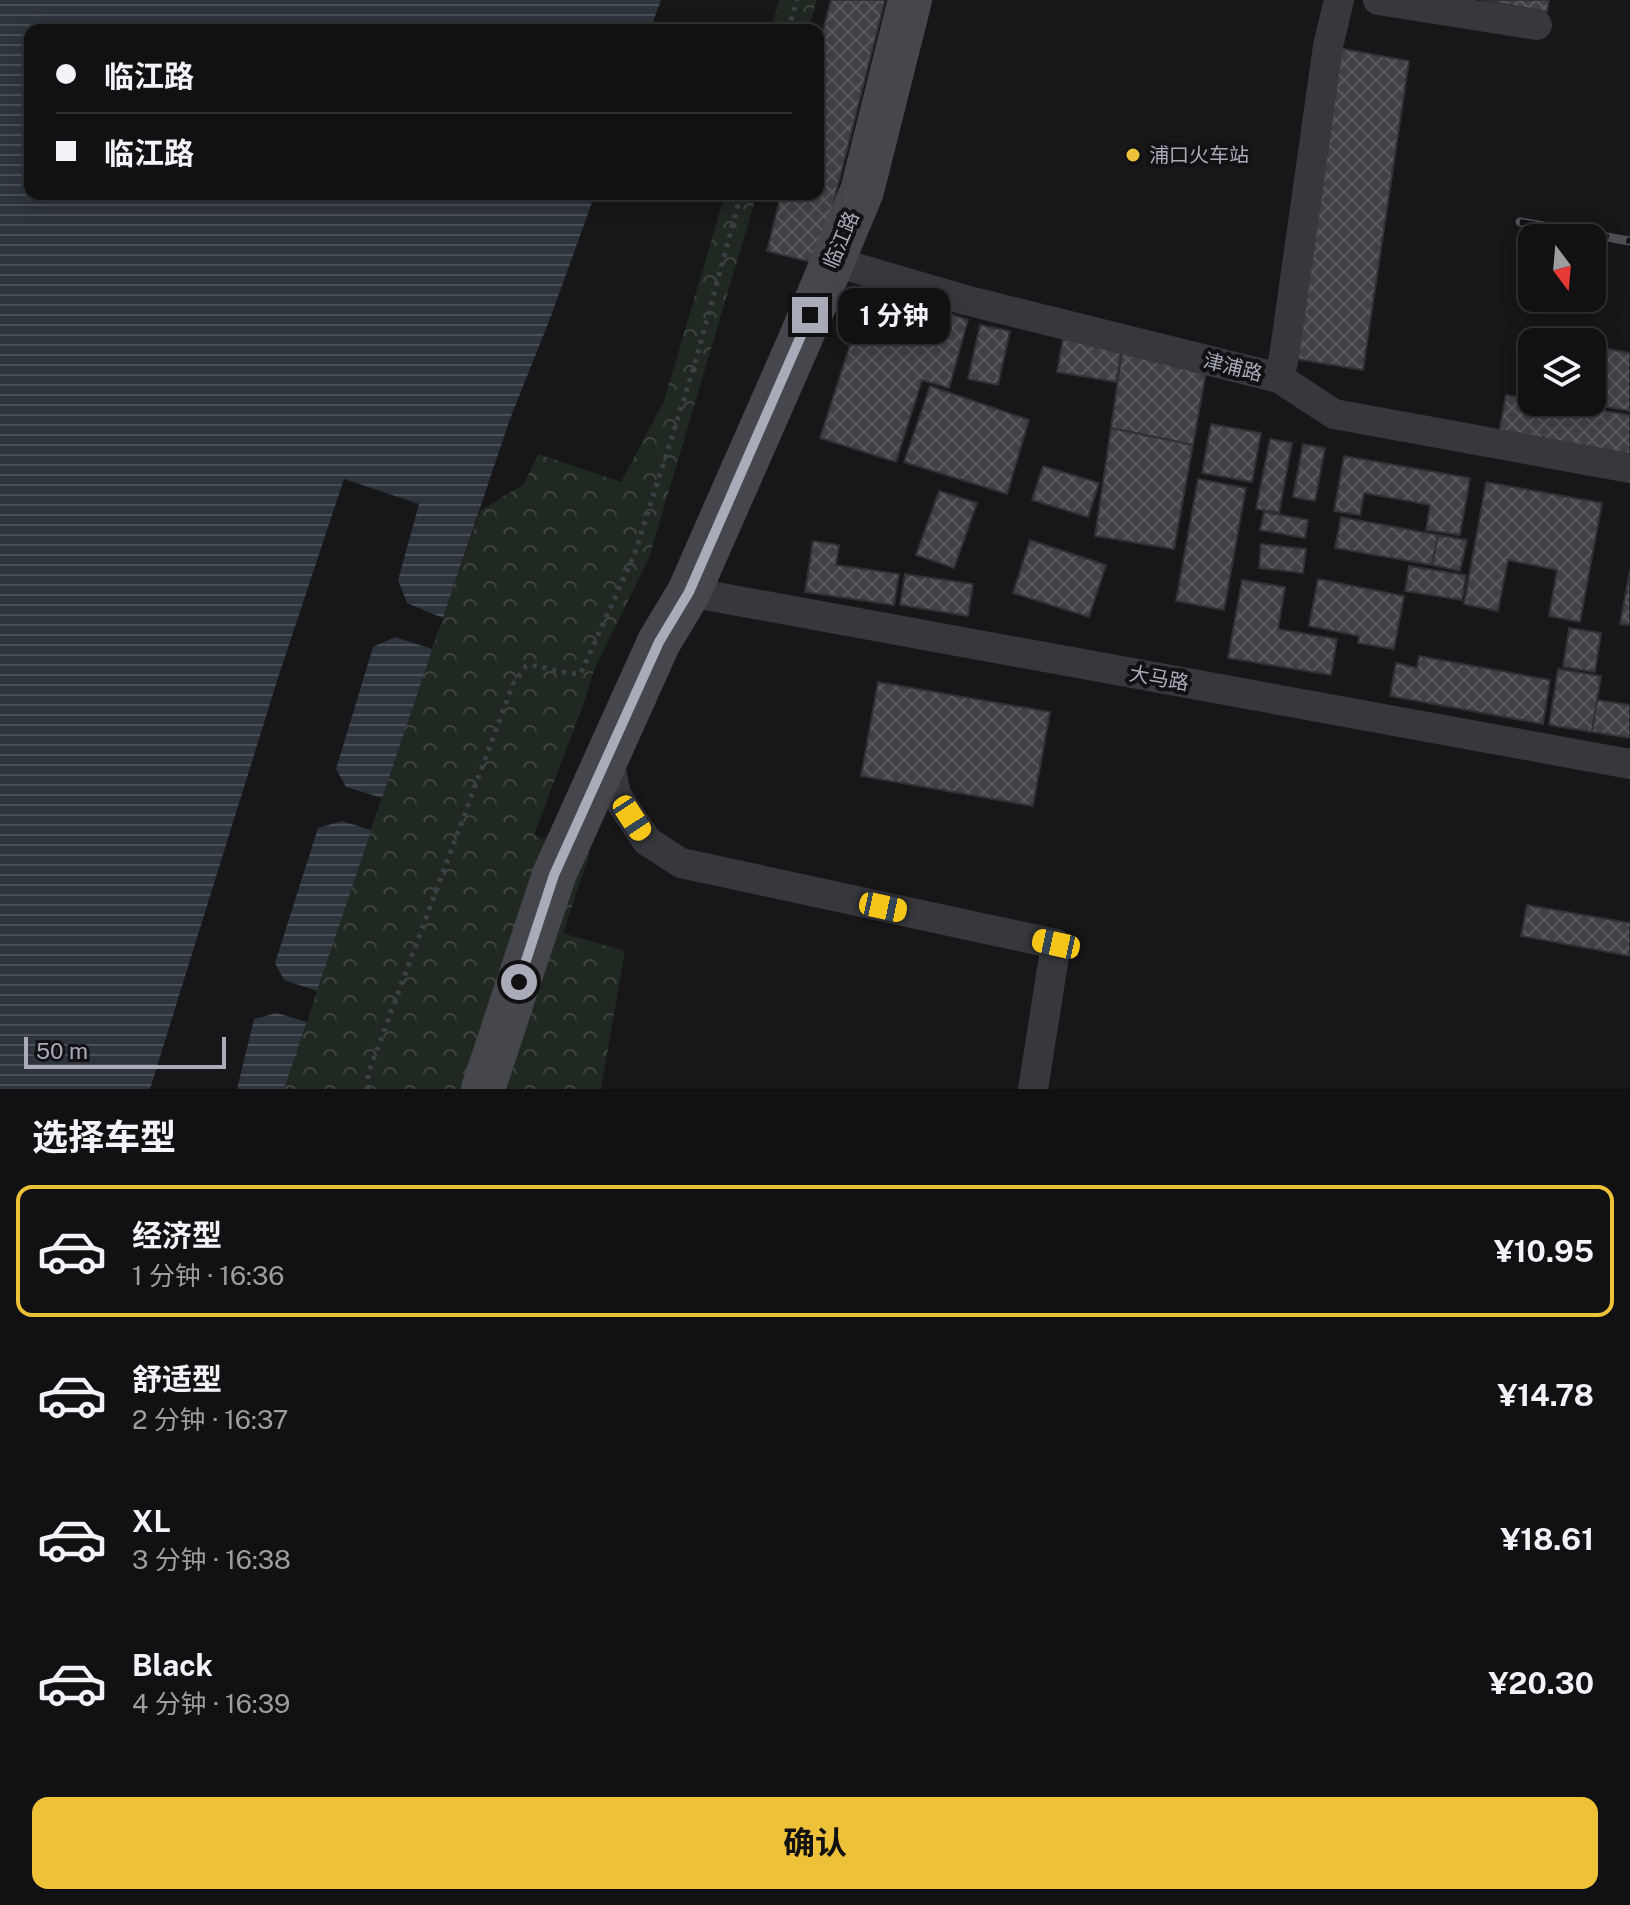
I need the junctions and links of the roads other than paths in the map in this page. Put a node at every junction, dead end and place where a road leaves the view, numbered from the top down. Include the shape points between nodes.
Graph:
1 (910, 0) edge
2 (1339, 0) edge
3 (1378, 0) edge
4 (1537, 25) dead end
5 (832, 261) junction
6 (1279, 378) junction
7 (1630, 468) edge
8 (689, 592) junction
9 (608, 755) junction
10 (1630, 764) edge
11 (483, 1089) edge
12 (1033, 1089) edge

1 - 5 street, 临江路 via 862,191
2 - 6 street
3 - 4 street
5 - 6 street, 津浦路 via 965,300
5 - 8 street, 临江路
6 - 7 street, 津浦路 via 1334,414
8 - 9 street, 临江路 via 659,642
8 - 10 street, 大马路
9 - 11 street, 临江路 via 554,875
9 - 12 street via 616,795 647,841 681,863 1056,944

